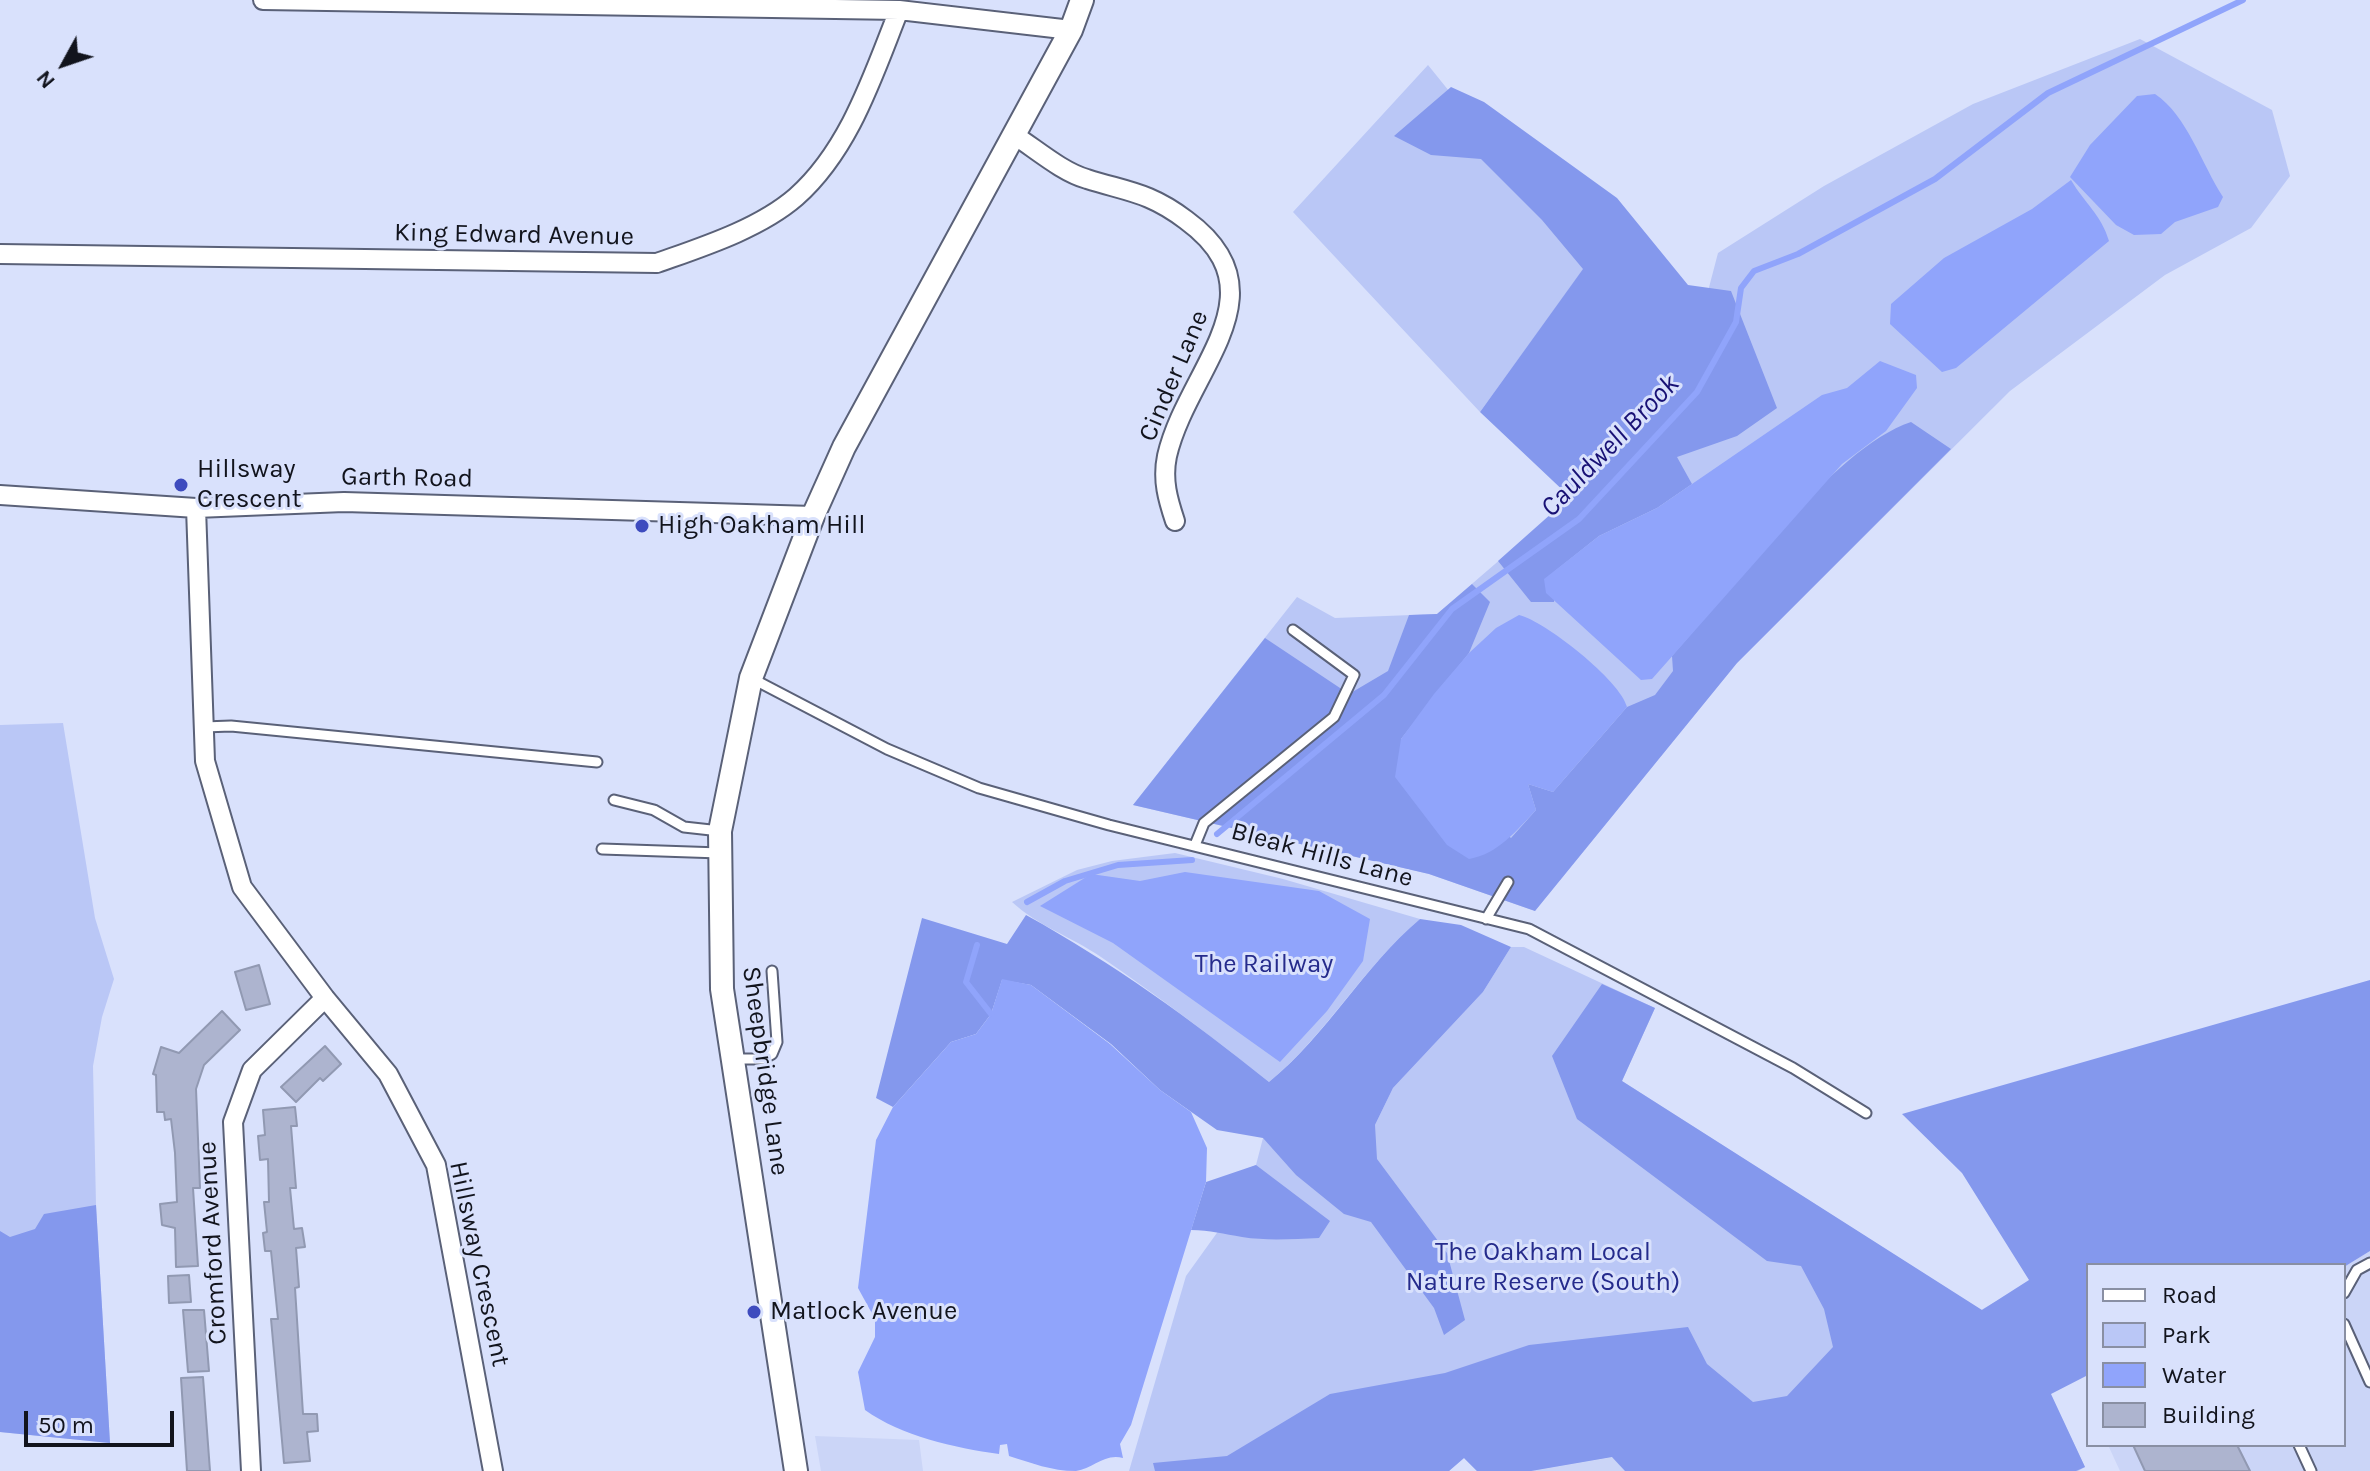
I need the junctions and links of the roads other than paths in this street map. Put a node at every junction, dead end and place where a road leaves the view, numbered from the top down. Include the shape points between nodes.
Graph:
1 (263, 0) edge
2 (1082, 0) edge
3 (899, 10) junction
4 (1071, 30) junction
5 (1014, 135) junction
6 (0, 254) edge
7 (0, 495) edge
8 (196, 508) junction
9 (813, 516) junction
10 (1175, 521) dead end
11 (1293, 630) dead end
12 (751, 678) junction
13 (204, 727) junction
14 (597, 762) dead end
15 (614, 800) dead end
16 (720, 842) junction
17 (1195, 845) junction
18 (602, 849) dead end
19 (1508, 882) dead end
20 (1486, 919) junction
21 (772, 971) dead end
22 (325, 998) junction
23 (733, 1059) junction
24 (1866, 1113) dead end
25 (2370, 1263) edge
26 (2346, 1289) edge
27 (2346, 1328) edge
28 (2370, 1382) edge
29 (2300, 1447) edge
30 (251, 1471) edge
31 (493, 1471) edge
32 (796, 1471) edge
33 (2311, 1471) edge

1 - 3 street
2 - 4 street
3 - 4 street
3 - 6 street, King Edward Avenue via 841,143 795,197 727,238 657,263
4 - 5 street
5 - 9 street via 844,447
5 - 10 street, Cinder Lane via 1084,179 1148,194 1189,221 1227,263 1233,291 1230,312 1185,404 1166,458 1165,490
7 - 8 street, Garth Road
8 - 9 street, Garth Road via 344,502
8 - 13 street, Hillsway Crescent
9 - 12 street
11 - 17 lane via 1354,675 1334,717 1205,822
12 - 16 street, Sheepbridge Lane
12 - 17 lane, Bleak Hills Lane via 887,749 979,788
13 - 14 lane
13 - 22 street, Hillsway Crescent via 205,761 242,887
15 - 16 lane via 654,810
16 - 18 lane
16 - 23 street, Sheepbridge Lane via 722,989
17 - 20 lane, Bleak Hills Lane
19 - 20 lane
20 - 24 lane, Bleak Hills Lane via 1529,929 1793,1068
21 - 23 lane via 777,1042 772,1054
22 - 30 street, Cromford Avenue via 252,1070 233,1122
22 - 31 street, Hillsway Crescent via 388,1074 436,1165
23 - 32 street, Sheepbridge Lane
25 - 26 lane via 2357,1270
27 - 28 lane
29 - 33 lane

